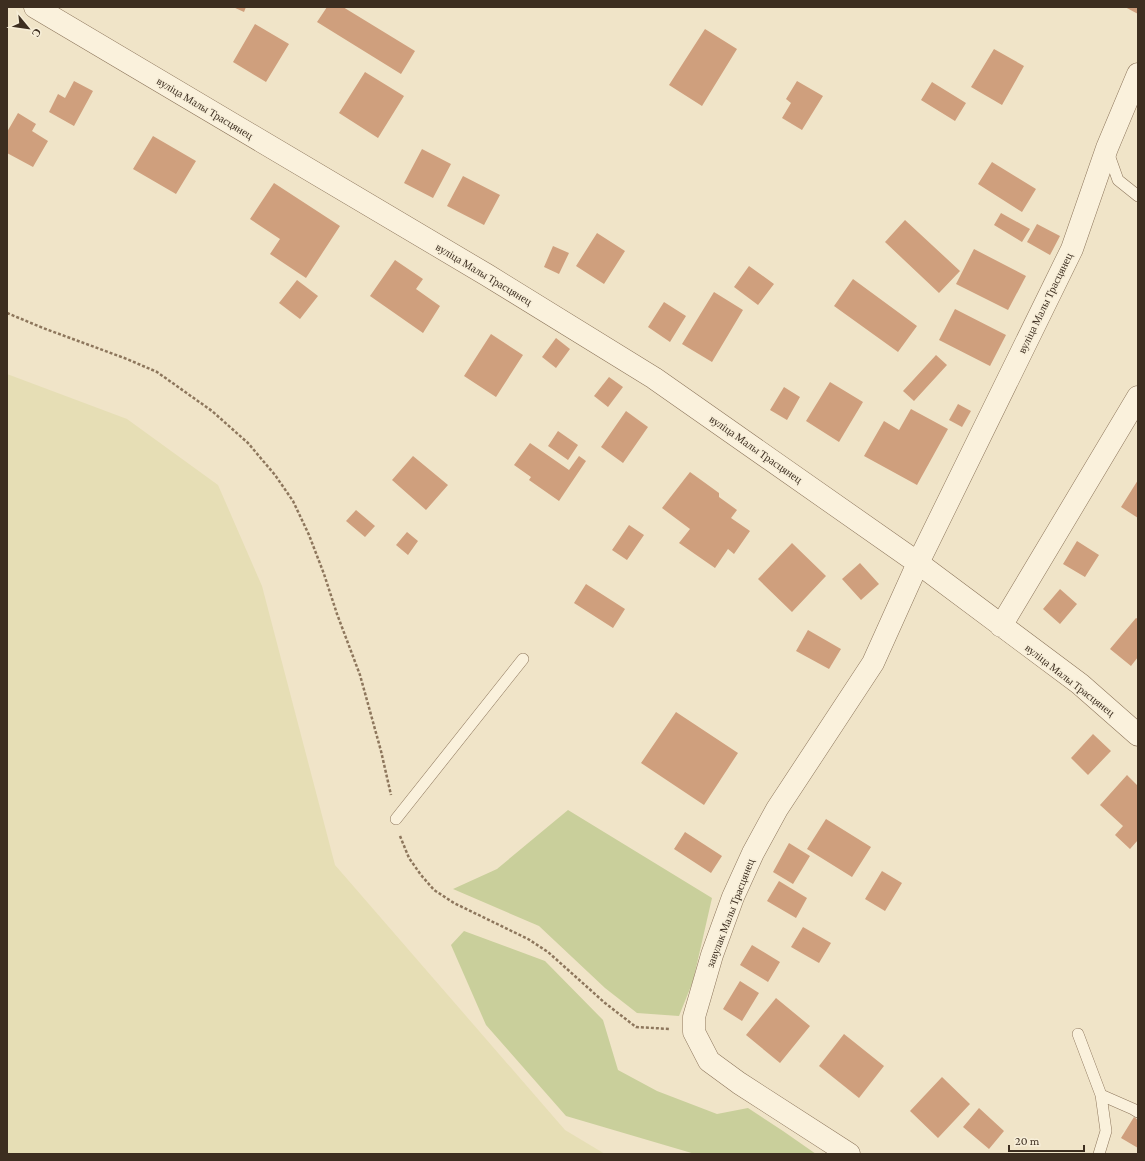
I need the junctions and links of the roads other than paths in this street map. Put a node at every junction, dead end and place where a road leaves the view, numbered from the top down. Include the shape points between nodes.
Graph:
1 (35, 7) edge
2 (1138, 74) edge
3 (1107, 148) junction
4 (1138, 196) edge
5 (1138, 397) edge
6 (918, 563) junction
7 (1002, 626) junction
8 (523, 659) dead end
9 (1138, 735) edge
10 (396, 819) road end
11 (1078, 1034) dead end
12 (1101, 1095) junction
13 (1138, 1112) edge
14 (849, 1154) edge
15 (1099, 1154) edge

1 - 6 street, вуліца Малы Трасцянец via 487,275 654,378
2 - 3 street, вуліца Малы Трасцянец
3 - 4 lane via 1118,180
3 - 6 street, вуліца Малы Трасцянец via 1072,249
5 - 7 street
6 - 7 street, вуліца Малы Трасцянец
6 - 14 street, завулак Малы Трасцянец via 873,664 776,809 753,853 712,955 694,1017 694,1032 709,1061
7 - 9 street, вуліца Малы Трасцянец via 1080,684
8 - 10 lane
11 - 12 lane
12 - 13 lane
12 - 15 lane via 1106,1130

